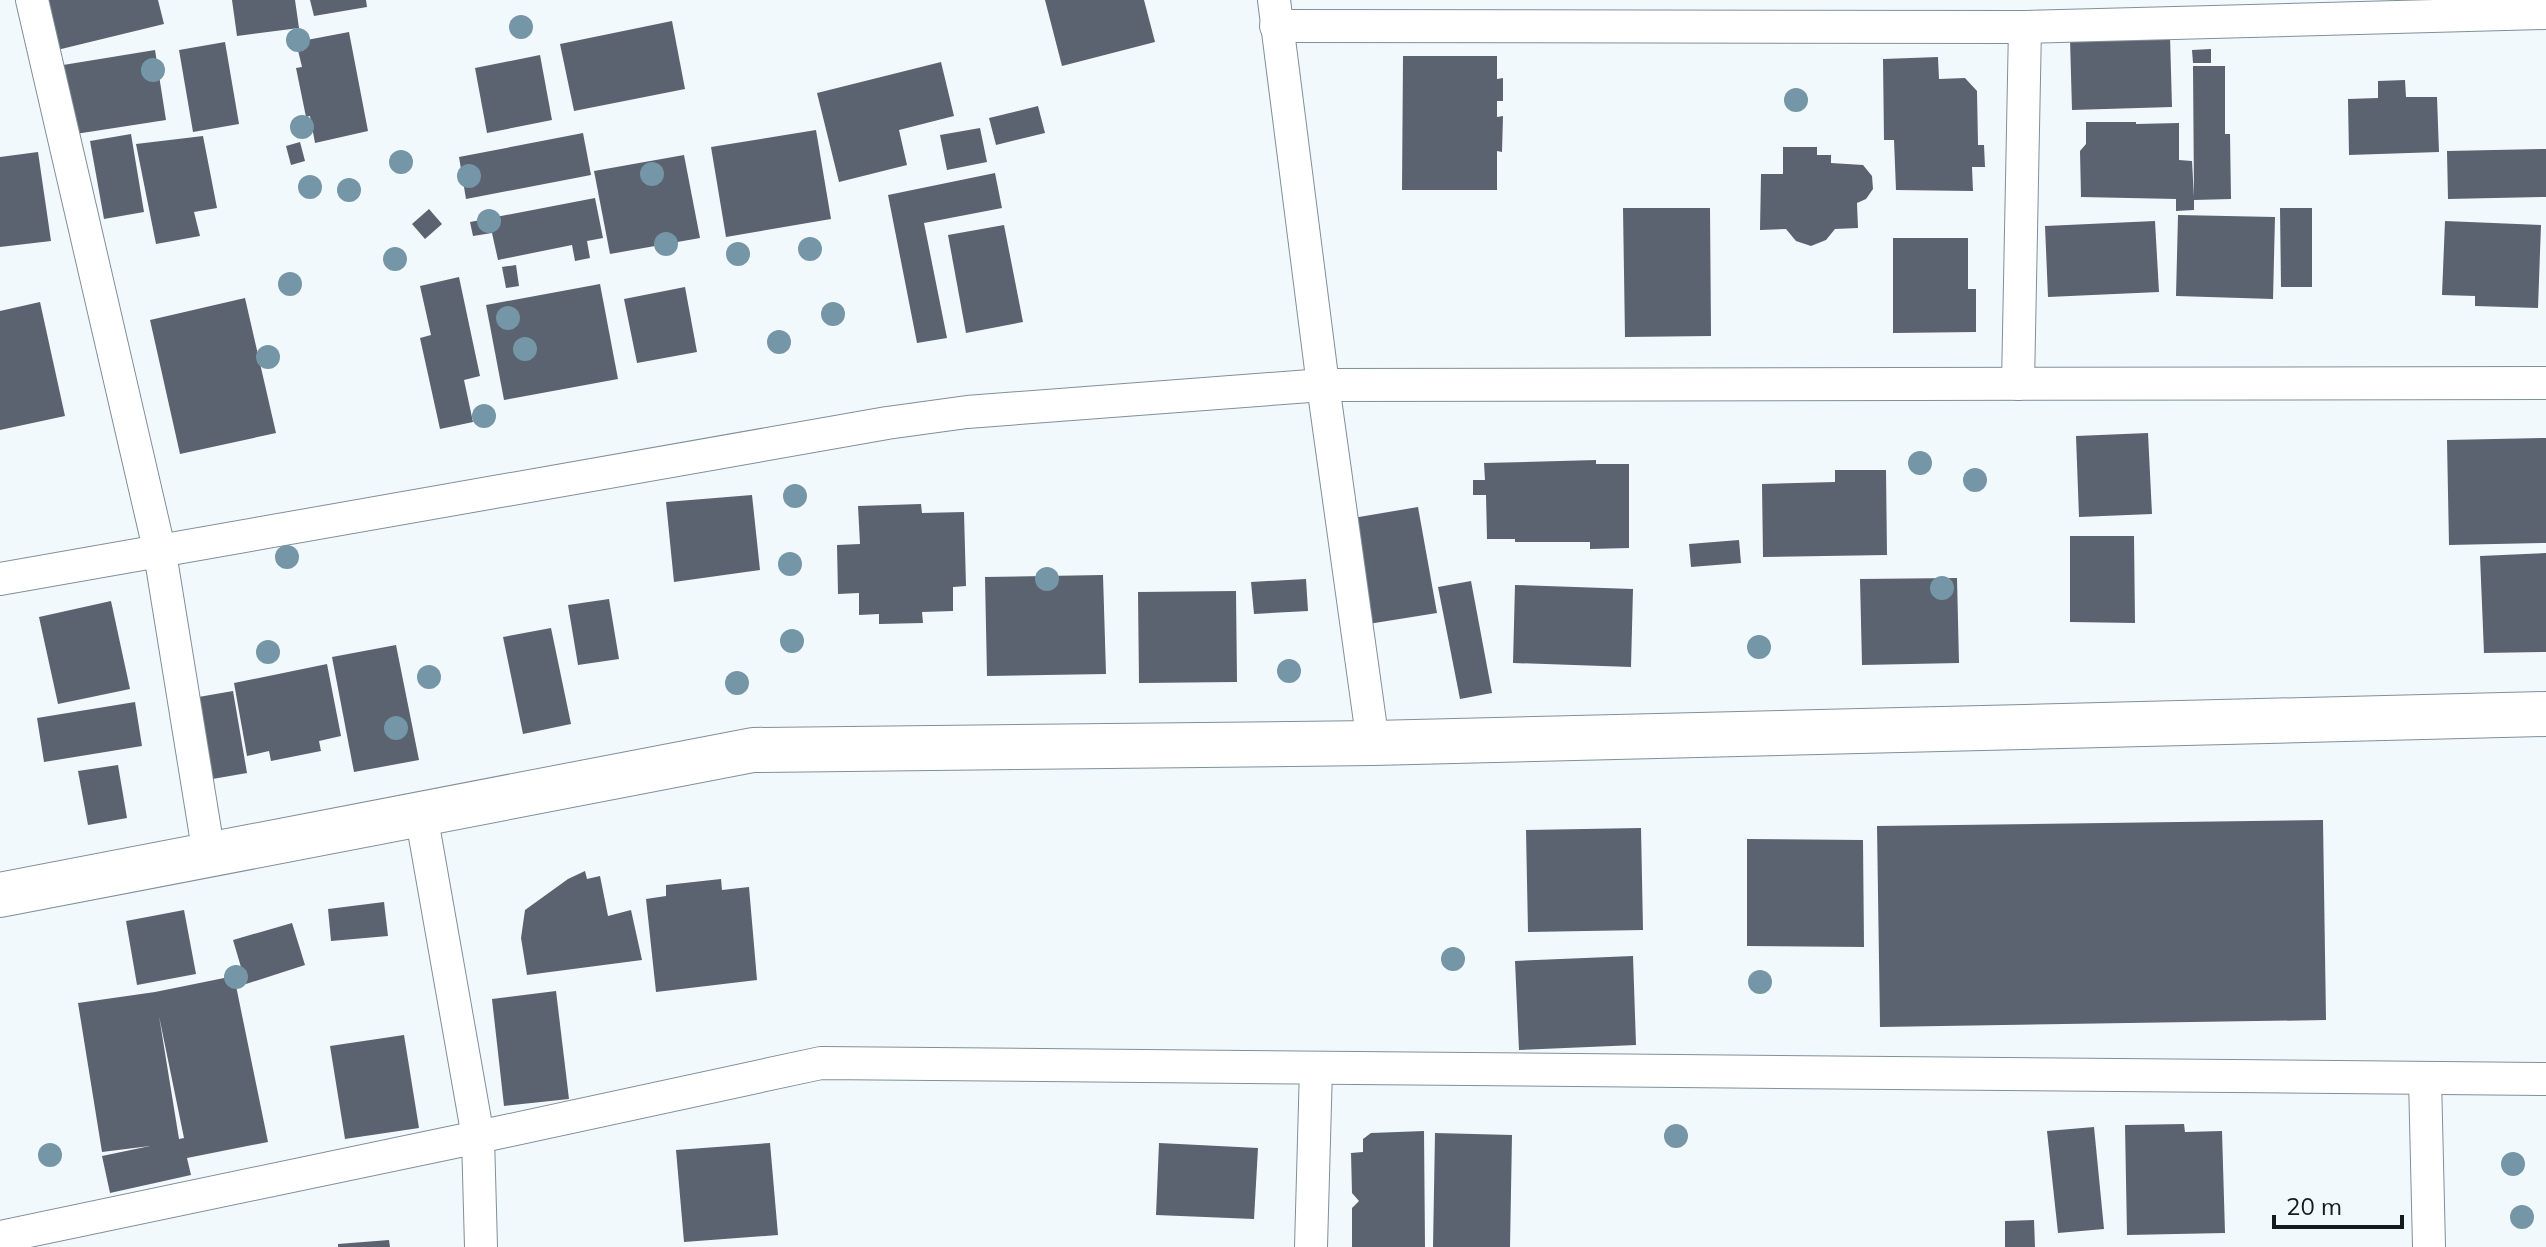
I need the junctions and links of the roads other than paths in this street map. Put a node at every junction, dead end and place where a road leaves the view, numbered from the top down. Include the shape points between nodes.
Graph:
1 (32, 0) edge
2 (1275, 13) edge
3 (2546, 13) edge
4 (2025, 27) junction
5 (2546, 383) edge
6 (2018, 384) junction
7 (1323, 385) junction
8 (160, 553) junction
9 (0, 579) edge
10 (2546, 714) edge
11 (1373, 743) junction
12 (421, 814) junction
13 (209, 855) junction
14 (0, 895) edge
15 (1316, 1068) junction
16 (2425, 1078) junction
17 (2546, 1079) edge
18 (478, 1137) junction
19 (0, 1237) edge
20 (481, 1247) edge
21 (1311, 1247) edge
22 (2429, 1247) edge

1 - 8 street
2 - 4 street
2 - 7 street
3 - 4 street
4 - 6 street
5 - 6 street
6 - 7 street
7 - 8 street via 967,412 887,423
7 - 11 street
8 - 9 street
8 - 13 street
10 - 11 main road
11 - 12 main road via 753,750
12 - 13 main road
12 - 18 street
13 - 14 main road
15 - 16 street
15 - 18 street via 821,1063
15 - 21 street
16 - 17 street
16 - 22 street
18 - 19 street
18 - 20 street

